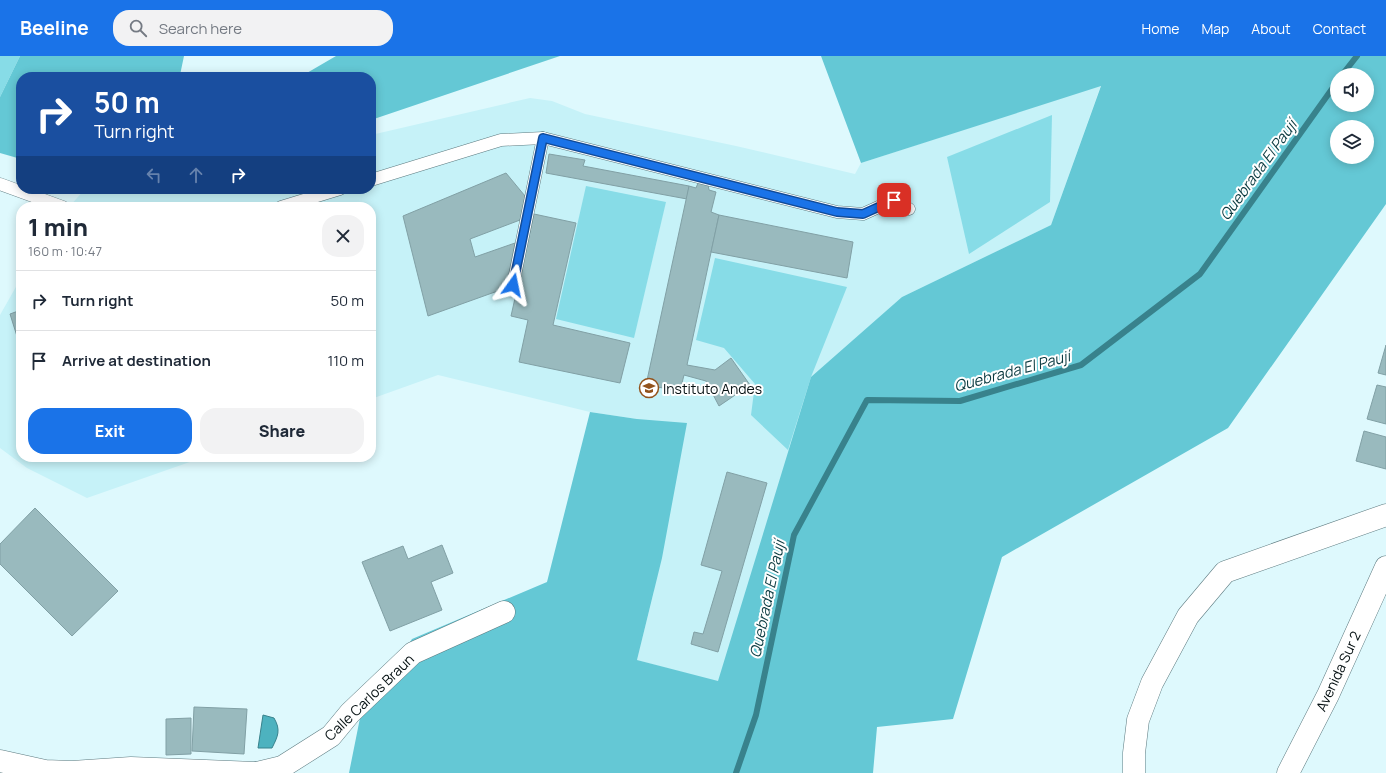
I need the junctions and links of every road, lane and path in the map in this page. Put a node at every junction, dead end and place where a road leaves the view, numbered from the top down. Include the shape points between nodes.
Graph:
1 (543, 138) junction
2 (376, 178) edge
3 (0, 184) edge
4 (16, 190) edge
5 (27, 194) edge
6 (324, 194) edge
7 (49, 202) edge
8 (297, 202) edge
9 (909, 209) dead end
10 (513, 285) dead end
11 (1386, 515) edge
12 (1386, 567) edge
13 (504, 612) dead end
14 (0, 761) edge
15 (256, 773) edge
16 (1134, 773) edge
17 (1288, 773) edge

1 - 2 lane via 501,140
1 - 9 lane via 837,212 863,214 894,200
1 - 10 lane
3 - 4 lane
5 - 7 lane
6 - 8 lane
11 - 16 street via 1225,572 1188,616 1152,683 1138,720
12 - 17 street, Avenida Sur 2 via 1328,694
13 - 15 street, Calle Carlos Braun via 413,653 350,713 331,736 282,767
14 - 15 street, Calle Carlos Braun via 45,771 131,768

